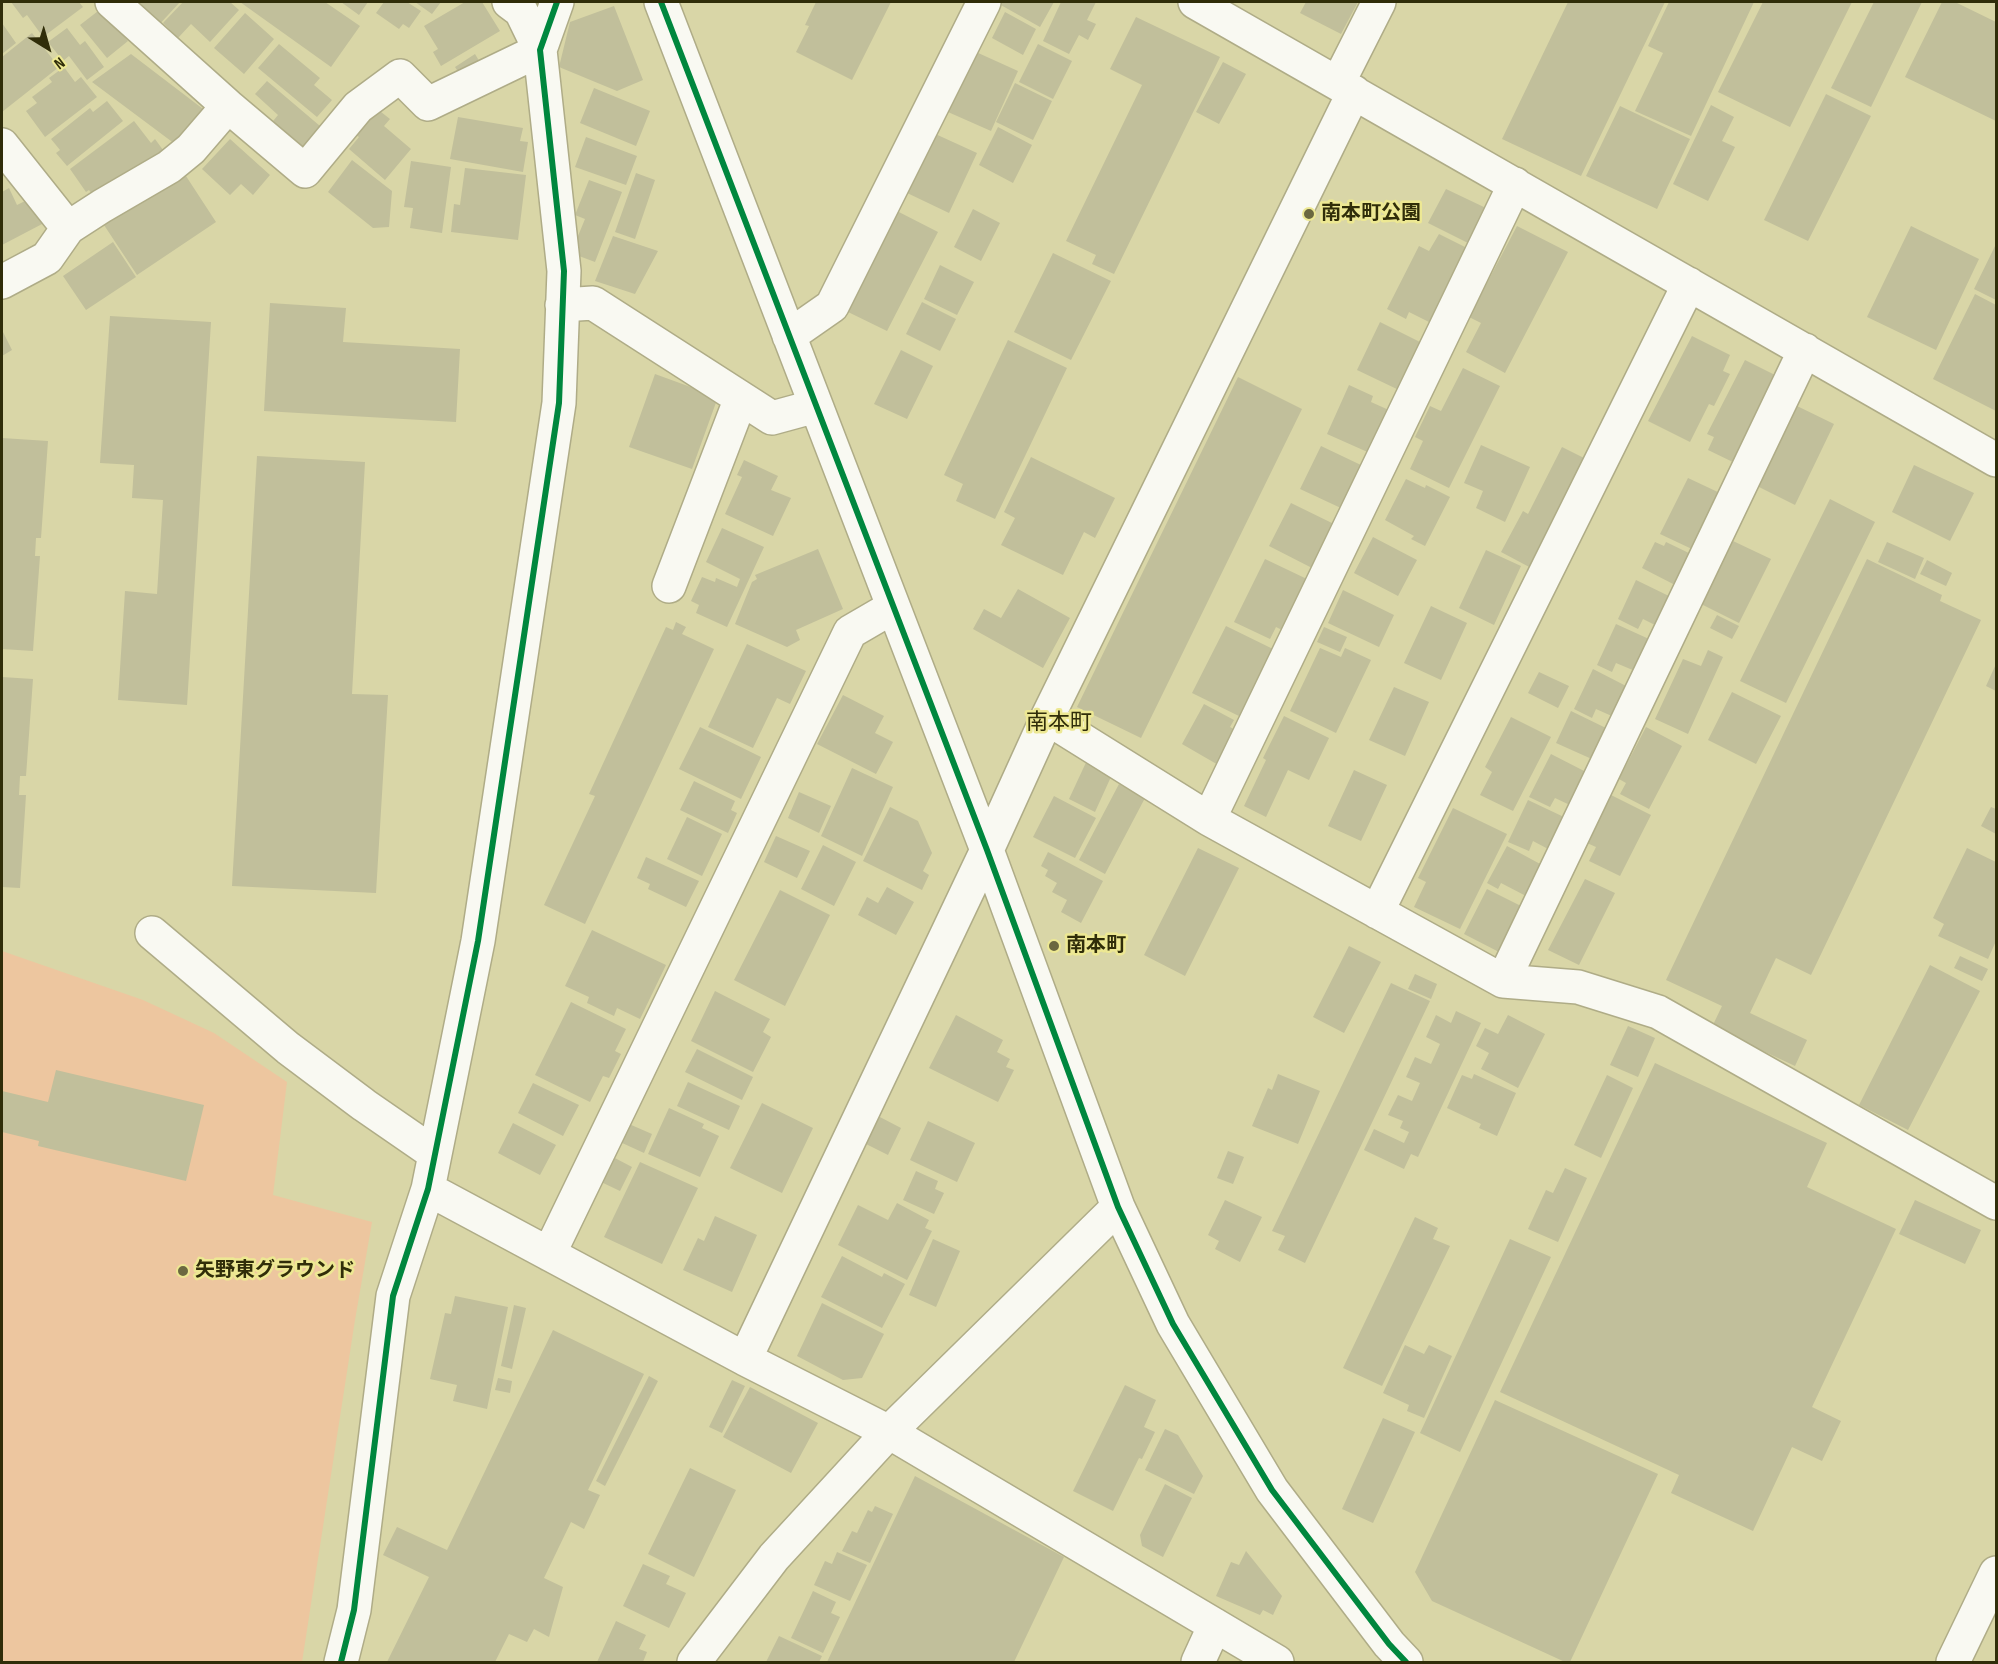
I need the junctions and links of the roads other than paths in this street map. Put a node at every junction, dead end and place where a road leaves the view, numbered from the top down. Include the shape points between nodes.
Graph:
1 (112, 2) edge
2 (509, 2) edge
3 (557, 2) edge
4 (661, 2) edge
5 (984, 2) edge
6 (1195, 2) edge
7 (1379, 2) edge
8 (540, 50) junction
9 (1346, 88) junction
10 (228, 106) junction
11 (2, 145) edge
12 (1515, 184) junction
13 (68, 228) junction
14 (2, 282) edge
15 (1689, 284) junction
16 (562, 305) junction
17 (789, 336) junction
18 (1805, 350) junction
19 (741, 398) junction
20 (816, 406) junction
21 (1996, 460) edge
22 (669, 586) dead end
23 (893, 607) junction
24 (1047, 718) junction
25 (1209, 819) junction
26 (987, 850) junction
27 (1377, 912) junction
28 (152, 933) dead end
29 (1503, 981) junction
30 (435, 1154) junction
31 (428, 1189) junction
32 (1996, 1203) edge
33 (1118, 1207) junction
34 (549, 1254) junction
35 (745, 1359) junction
36 (889, 1432) junction
37 (1996, 1573) edge
38 (1215, 1625) junction
39 (341, 1662) edge
40 (694, 1662) edge
41 (1198, 1662) edge
42 (1278, 1662) edge
43 (1406, 1662) edge
44 (1953, 1662) edge

1 - 10 street
2 - 8 street via 521,11
3 - 8 street
4 - 17 street
5 - 17 street via 832,306
6 - 9 street
7 - 9 street
8 - 10 street via 428,104 400,76 358,107 305,171
8 - 16 street via 564,271
9 - 12 street
9 - 24 street
10 - 13 street via 170,167
11 - 13 street
12 - 15 street
12 - 25 street
13 - 14 street via 47,258
15 - 18 street
15 - 27 street
16 - 19 street via 593,303
16 - 30 street via 560,403 478,941
17 - 20 street
18 - 21 street
18 - 29 street
19 - 20 street via 772,417
19 - 22 street
20 - 23 street
23 - 26 street
23 - 34 street via 850,632
24 - 25 street
24 - 26 street
25 - 27 street
26 - 33 street
26 - 35 street
27 - 29 street
28 - 30 street via 288,1048
29 - 32 street via 1578,987 1658,1012
30 - 31 street
31 - 34 street
31 - 39 street via 393,1296 354,1610
33 - 36 street
33 - 43 street via 1173,1324 1272,1490
34 - 35 street
35 - 36 street
36 - 38 street
36 - 40 street via 774,1557
37 - 44 street
38 - 41 street
38 - 42 street

